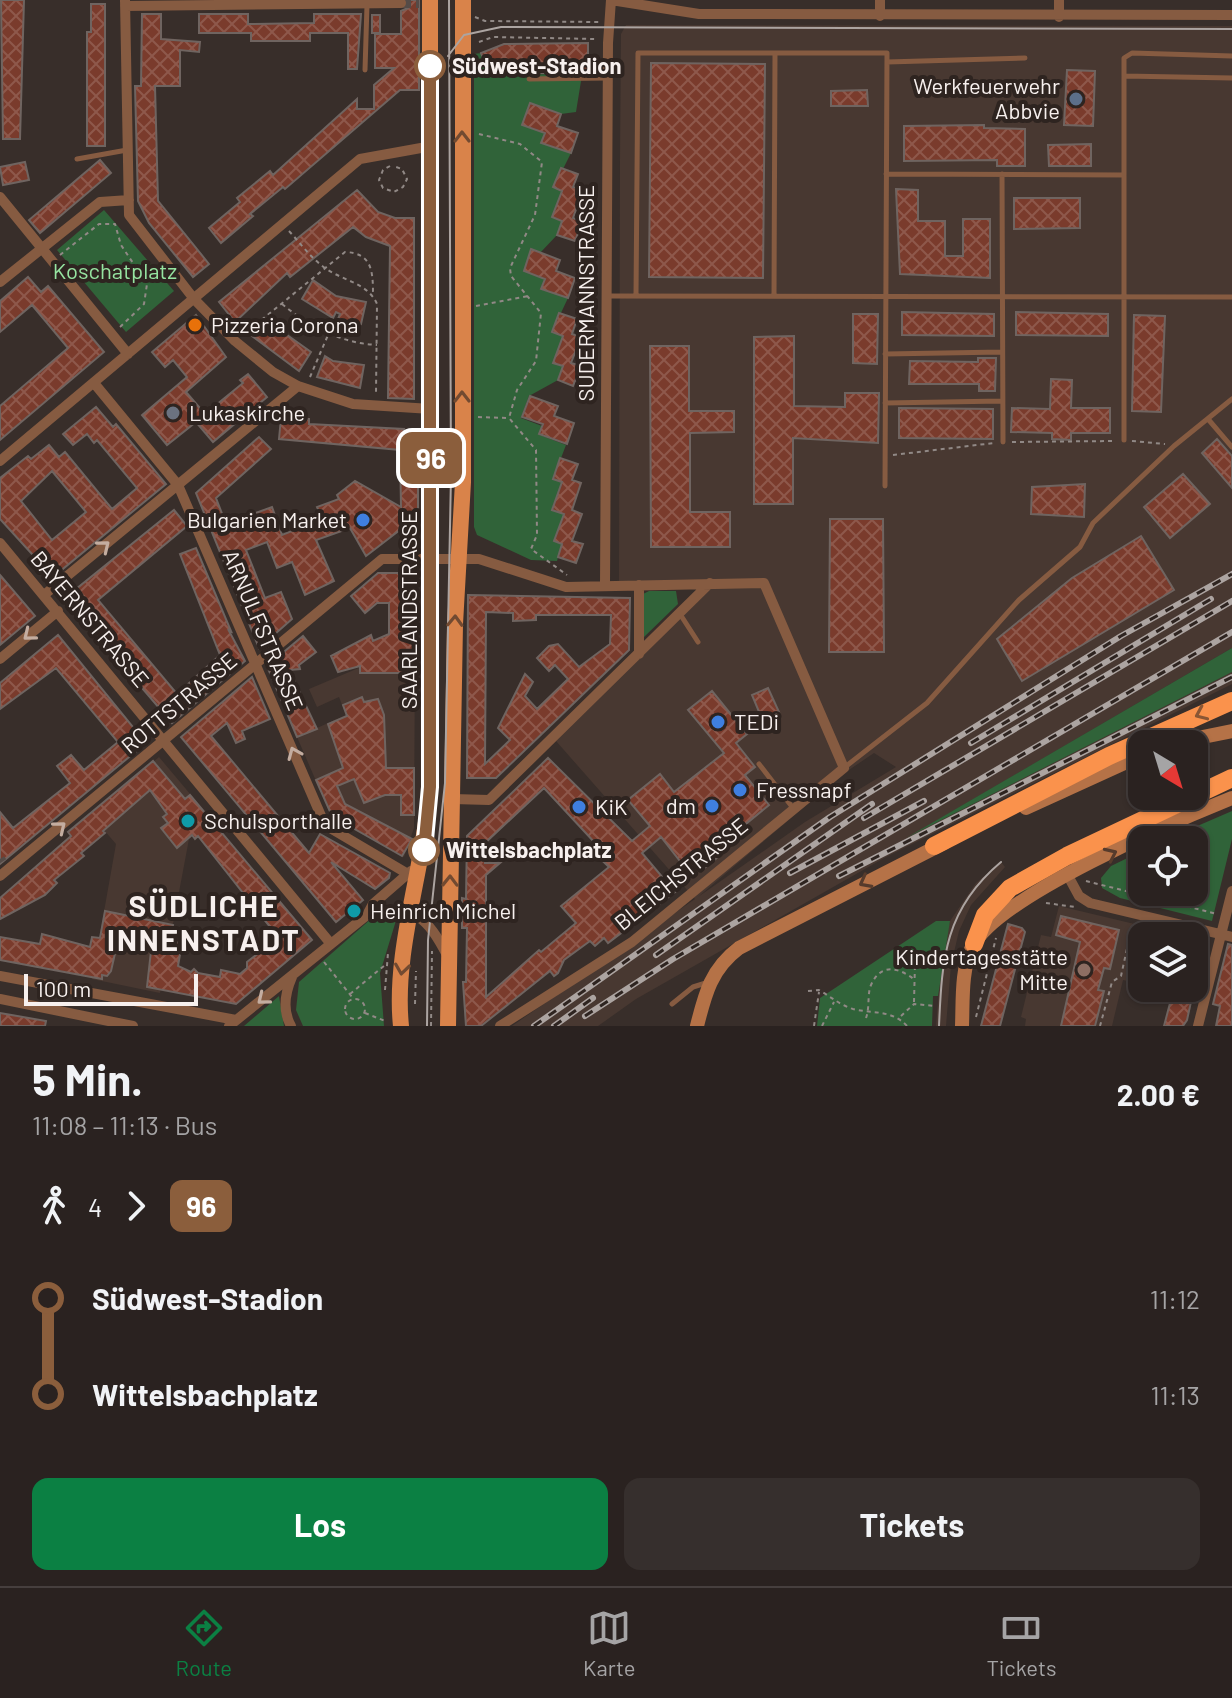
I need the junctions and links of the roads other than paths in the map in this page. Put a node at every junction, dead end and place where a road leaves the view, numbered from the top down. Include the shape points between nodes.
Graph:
1 (463, 0) edge
2 (611, 0) edge
3 (656, 0) edge
4 (880, 0) edge
5 (1059, 0) edge
6 (426, 2) edge
7 (125, 3) edge
8 (401, 3) dead end
9 (367, 4) junction
10 (666, 10) junction
11 (1232, 15) edge
12 (880, 16) junction
13 (1059, 17) junction
14 (775, 53) junction
15 (1232, 56) edge
16 (1025, 58) dead end
17 (887, 62) junction
18 (365, 70) dead end
19 (1124, 76) junction
20 (608, 78) junction
21 (1232, 78) edge
22 (529, 79) dead end
23 (432, 146) junction
24 (128, 150) junction
25 (77, 159) dead end
26 (886, 174) junction
27 (1002, 174) junction
28 (1124, 175) junction
29 (0, 197) edge
30 (129, 200) junction
31 (41, 247) junction
32 (0, 282) edge
33 (606, 296) junction
34 (636, 296) junction
35 (774, 296) junction
36 (886, 297) junction
37 (1001, 297) junction
38 (1124, 297) junction
39 (1232, 297) edge
40 (194, 299) junction
41 (1002, 352) junction
42 (128, 354) junction
43 (885, 354) junction
44 (94, 383) junction
45 (302, 387) junction
46 (1232, 399) edge
47 (1002, 401) junction
48 (885, 403) junction
49 (431, 409) junction
50 (1208, 419) junction
51 (1124, 440) road end
52 (1003, 442) road end
53 (1232, 447) edge
54 (0, 461) edge
55 (178, 485) junction
56 (885, 486) dead end
57 (0, 543) edge
58 (431, 559) junction
59 (459, 559) junction
60 (710, 583) junction
61 (639, 585) junction
62 (605, 586) junction
63 (44, 595) junction
64 (58, 611) junction
65 (680, 614) junction
66 (698, 642) dead end
67 (639, 654) junction
68 (0, 659) edge
69 (256, 665) junction
70 (1232, 701) edge
71 (1180, 730) edge
72 (1232, 731) edge
73 (1208, 733) edge
74 (166, 740) junction
75 (1128, 754) edge
76 (1128, 762) edge
77 (759, 764) dead end
78 (844, 768) junction
79 (1232, 778) edge
80 (1232, 798) edge
81 (453, 799) junction
82 (794, 809) junction
83 (934, 846) junction
84 (422, 862) junction
85 (4, 869) edge
86 (408, 874) junction
87 (1067, 874) junction
88 (1232, 891) edge
89 (414, 905) junction
90 (367, 915) junction
91 (442, 929) junction
92 (1227, 935) edge
93 (331, 944) junction
94 (974, 944) junction
95 (293, 975) junction
96 (0, 976) edge
97 (710, 982) junction
98 (682, 997) junction
99 (0, 999) edge
100 (672, 1004) dead end
101 (703, 1004) junction
102 (233, 1023) edge
103 (394, 1024) edge
104 (133, 1026) edge
105 (291, 1026) edge
106 (448, 1026) edge
107 (500, 1026) edge
108 (697, 1026) edge
109 (710, 1026) edge
110 (962, 1026) edge
111 (1198, 1026) edge

59 -> 1 main road, SAARLANDSTRASSE
2 - 10 street
2 - 20 street, SUDERMANNSTRASSE
3 - 10 street
4 - 12 street
5 - 13 street
6 - 23 main road, SAARLANDSTRASSE
7 - 9 street
7 - 24 street
8 - 9 street
9 - 18 lane
10 - 12 street
11 - 13 street
12 - 13 street
14 - 17 lane via 887,53
14 - 34 lane via 638,53
14 - 35 lane
15 - 19 lane via 1132,53 1124,58
16 - 17 lane
17 - 26 lane
19 - 21 lane
19 - 28 lane
20 - 22 lane
20 - 33 street, SUDERMANNSTRASSE
23 - 40 street via 360,159
23 - 49 main road, SAARLANDSTRASSE
24 - 25 lane
24 - 30 street
26 - 27 lane
26 - 36 lane
27 - 28 lane
27 - 37 lane
28 - 38 lane
29 - 31 street
30 - 31 street via 100,202
30 - 40 street via 129,215
31 - 32 street
31 - 42 street
33 - 34 lane
33 - 62 street, SUDERMANNSTRASSE
34 - 35 lane
35 - 36 lane
36 - 37 lane
36 - 43 lane
37 - 38 lane
37 - 41 lane
38 - 39 lane
38 - 51 lane
40 - 42 street
40 - 45 street via 273,372
41 - 43 lane
41 - 47 lane
42 - 44 street
43 - 48 lane
44 - 54 street
44 - 55 street, ARNULFSTRASSE
45 - 49 street via 353,404
45 - 55 street
46 - 50 lane, BLEICHSTRASSE
47 - 48 lane
47 - 52 lane
48 - 56 lane
49 - 58 main road, SAARLANDSTRASSE
50 - 53 lane
50 - 78 lane, BLEICHSTRASSE via 1093,523 1080,547 1019,600 927,703
63 -> 55 street
55 - 69 street, ARNULFSTRASSE
57 - 63 street, BAYERNSTRASSE
58 - 59 street, ROTTSTRASSE
58 - 69 street, ROTTSTRASSE via 382,559
58 - 84 main road, SAARLANDSTRASSE via 430,787
59 - 62 street, ROTTSTRASSE via 479,559 566,587
81 -> 59 main road, SAARLANDSTRASSE
60 - 61 street, ROTTSTRASSE
60 - 65 street
60 - 78 street, ROTTSTRASSE via 764,583
61 - 62 street, ROTTSTRASSE
61 - 67 street
63 - 64 street, BAYERNSTRASSE
64 -> 68 street
64 - 74 street, BAYERNSTRASSE
65 - 66 lane
65 - 67 street
67 - 81 street via 489,800
69 - 74 street, ROTTSTRASSE
86 -> 69 street, ARNULFSTRASSE via 325,825
70 -> 71 highway
72 - 73 street
85 -> 74 street, ROTTSTRASSE
74 - 93 street, BAYERNSTRASSE
75 - 83 highway via 1014,803
76 - 83 street via 984,829
77 - 82 lane
78 - 82 street, BLEICHSTRASSE
79 - 94 highway via 1010,888 985,915
87 -> 80 street
91 -> 81 main road, SAARLANDSTRASSE
82 - 107 street, BLEICHSTRASSE via 632,942
83 -> 97 street via 739,948 718,966
84 - 86 street
84 - 89 main road, SAARLANDSTRASSE
86 - 90 street
87 - 92 street via 1084,900
87 - 94 street via 1001,913
88 - 92 street
89 - 90 street
89 - 91 street
89 -> 103 main road, SAARLANDSTRASSE
90 - 93 street
91 - 106 main road, SAARLANDSTRASSE via 448,959
92 - 111 street
93 - 95 street
94 - 110 street via 966,971
95 -> 102 street
95 - 105 street via 286,999
96 - 102 street
97 - 98 lane
97 - 101 street
98 - 100 lane
98 - 101 lane
99 - 104 street
101 - 108 street
101 - 109 street

